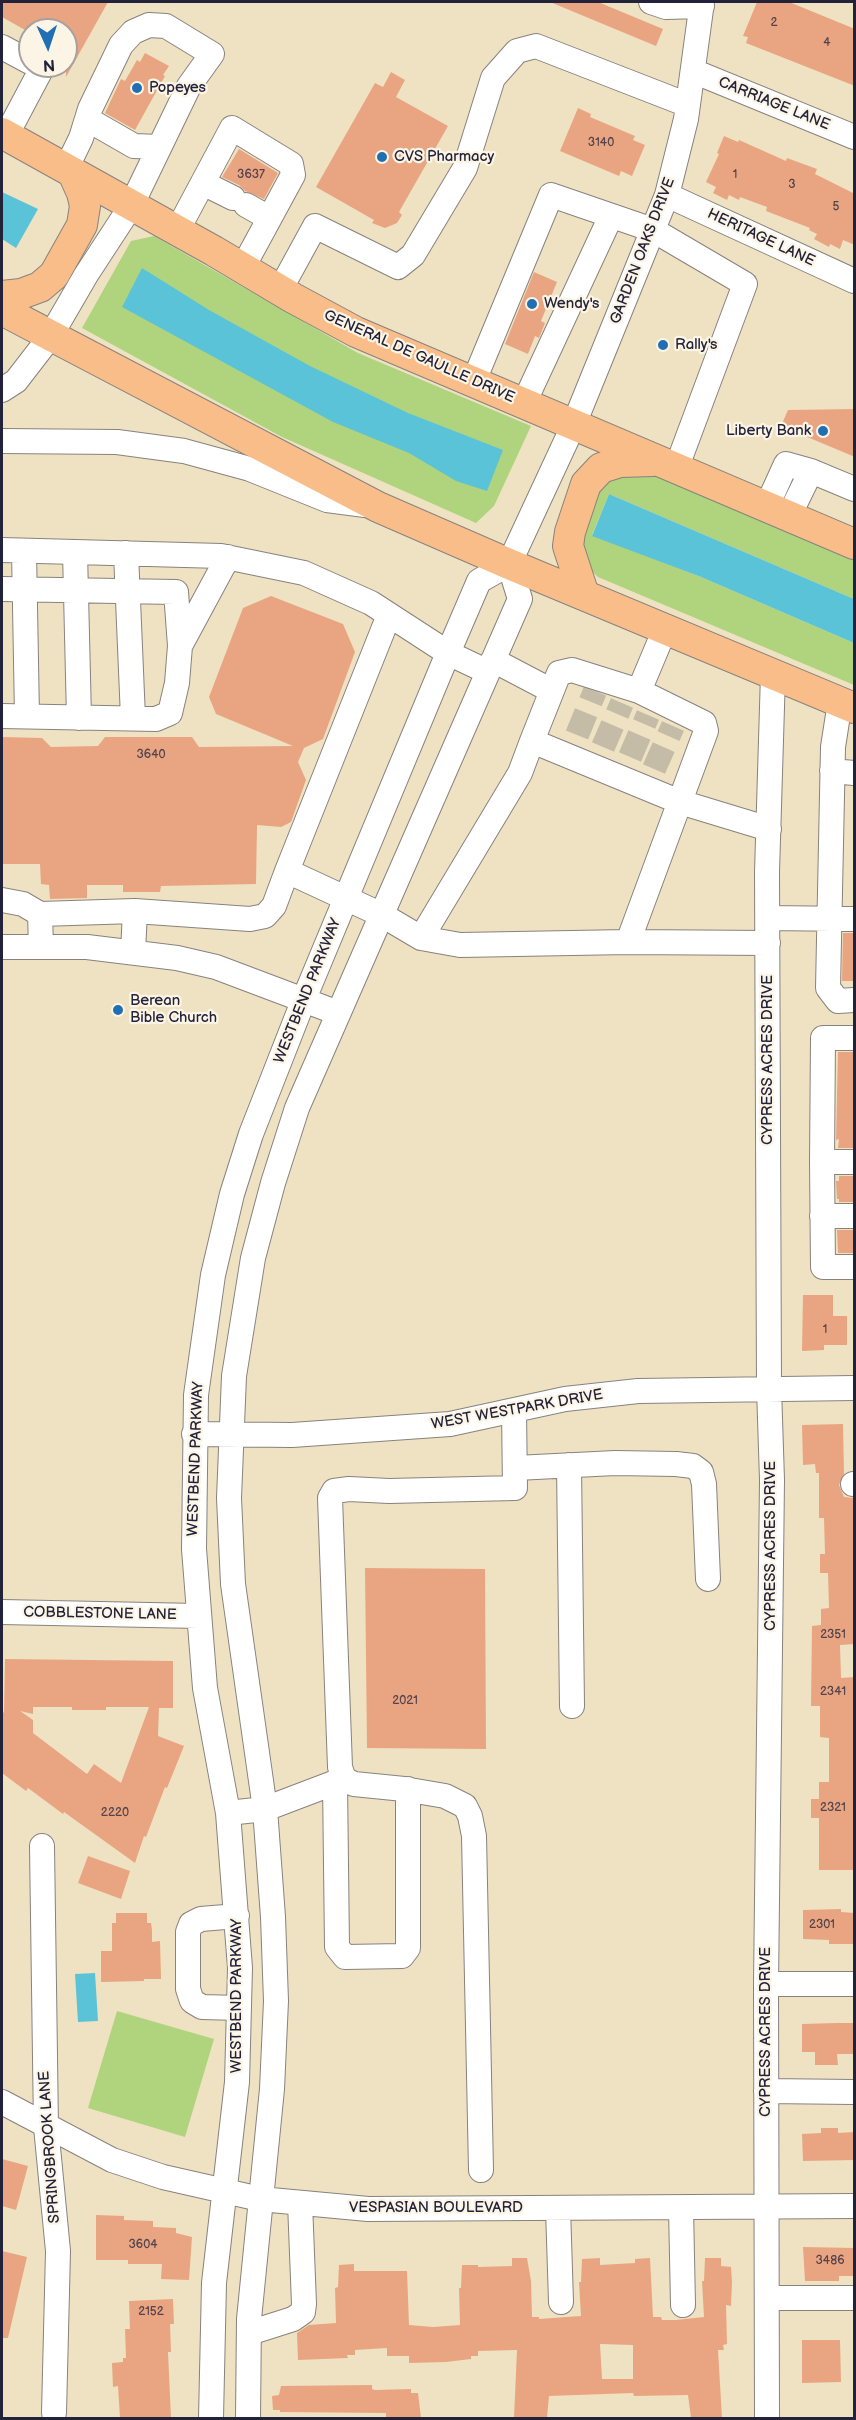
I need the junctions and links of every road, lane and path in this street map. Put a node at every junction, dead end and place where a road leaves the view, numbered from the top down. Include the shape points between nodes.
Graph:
1 (651, 2) edge
2 (702, 4) edge
3 (2, 47) edge
4 (18, 56) edge
5 (693, 71) junction
6 (37, 78) edge
7 (688, 105) junction
8 (87, 119) junction
9 (4, 135) edge
10 (855, 137) edge
11 (159, 147) junction
12 (70, 171) junction
13 (203, 183) junction
14 (667, 195) junction
15 (131, 206) junction
16 (611, 216) junction
17 (270, 218) junction
18 (653, 230) junction
19 (177, 231) junction
20 (242, 269) junction
21 (855, 281) edge
22 (279, 291) junction
23 (2, 296) edge
24 (2, 310) edge
25 (50, 337) junction
26 (473, 383) junction
27 (2, 390) edge
28 (524, 403) junction
29 (574, 424) junction
30 (2, 441) edge
31 (668, 465) junction
32 (855, 489) edge
33 (378, 507) junction
34 (777, 513) junction
35 (855, 544) edge
36 (13, 551) edge
37 (75, 552) junction
38 (126, 553) junction
39 (177, 553) junction
40 (228, 557) junction
41 (509, 564) junction
42 (12, 589) edge
43 (75, 590) junction
44 (128, 592) junction
45 (176, 592) junction
46 (584, 595) junction
47 (389, 615) junction
48 (665, 629) junction
49 (180, 646) junction
50 (448, 653) junction
51 (491, 666) junction
52 (773, 674) junction
53 (552, 691) junction
54 (639, 699) junction
55 (847, 705) edge
56 (2, 716) edge
57 (27, 716) junction
58 (79, 718) junction
59 (133, 718) junction
60 (532, 741) junction
61 (844, 772) edge
62 (680, 802) junction
63 (769, 829) junction
64 (287, 872) junction
65 (346, 898) junction
66 (2, 900) edge
67 (135, 911) junction
68 (40, 914) junction
69 (382, 915) junction
70 (768, 918) junction
71 (830, 918) junction
72 (855, 919) edge
73 (421, 938) junction
74 (628, 942) junction
75 (768, 943) junction
76 (2, 947) edge
77 (41, 947) junction
78 (133, 952) junction
79 (304, 999) junction
80 (846, 1000) edge
81 (338, 1013) junction
82 (855, 1038) edge
83 (822, 1162) junction
84 (855, 1162) edge
85 (822, 1216) junction
86 (855, 1216) edge
87 (855, 1267) edge
88 (769, 1388) junction
89 (855, 1388) edge
90 (514, 1411) junction
91 (194, 1434) junction
92 (230, 1435) junction
93 (569, 1465) junction
94 (516, 1468) junction
95 (708, 1579) dead end
96 (2, 1612) edge
97 (198, 1616) junction
98 (572, 1706) dead end
99 (339, 1781) junction
100 (408, 1790) junction
101 (265, 1809) junction
102 (228, 1813) junction
103 (42, 1846) dead end
104 (237, 1916) junction
105 (766, 1984) junction
106 (855, 1984) edge
107 (239, 2008) junction
108 (766, 2091) junction
109 (855, 2092) edge
110 (2, 2103) edge
111 (46, 2127) junction
112 (481, 2170) dead end
113 (226, 2192) junction
114 (260, 2199) junction
115 (300, 2203) junction
116 (855, 2206) edge
117 (558, 2208) junction
118 (681, 2208) junction
119 (766, 2208) junction
120 (768, 2298) junction
121 (855, 2298) edge
122 (561, 2302) dead end
123 (683, 2305) dead end
124 (249, 2332) junction
125 (54, 2413) dead end
126 (211, 2418) edge
127 (248, 2418) edge
128 (767, 2418) edge

1 - 2 street via 666,7
2 - 5 street, GARDEN OAKS DRIVE
3 - 4 street
5 - 7 street, GARDEN OAKS DRIVE
5 - 10 street, CARRIAGE LANE
6 - 9 street
7 - 14 street, GARDEN OAKS DRIVE
7 - 22 street via 536,46 517,51 493,78 465,168 413,255 398,267 315,226
8 - 11 street via 134,146
8 - 11 street via 122,45 133,32 149,25 166,26 212,54 189,86
8 - 12 street
9 - 12 main road, GENERAL DE GAULLE DRIVE
11 - 15 street
12 - 15 main road, GENERAL DE GAULLE DRIVE
12 - 23 main road via 82,193 82,225 54,275 40,288
13 - 17 street
13 - 17 street via 232,128 291,164 293,175
13 - 19 street
14 - 18 street, GARDEN OAKS DRIVE
14 - 21 street, HERITAGE LANE
15 - 19 main road, GENERAL DE GAULLE DRIVE
15 - 25 street
16 - 18 street
16 - 26 street via 551,195
16 - 28 street
17 - 20 street
18 - 29 street, GARDEN OAKS DRIVE
18 - 31 street via 745,284
19 - 20 main road, GENERAL DE GAULLE DRIVE
20 - 22 main road, GENERAL DE GAULLE DRIVE
22 - 26 main road, GENERAL DE GAULLE DRIVE via 356,332
24 - 25 main road
25 - 27 street via 16,381
25 - 33 main road
26 - 28 main road, GENERAL DE GAULLE DRIVE
28 - 29 main road, GENERAL DE GAULLE DRIVE
29 - 31 main road, GENERAL DE GAULLE DRIVE
29 - 41 street
30 - 33 street via 117,442 184,451 250,469 327,500
31 - 34 main road, GENERAL DE GAULLE DRIVE
31 - 46 main road via 620,462 601,468 586,484 568,546
32 - 34 street via 811,471
33 - 41 main road
34 - 35 main road, GENERAL DE GAULLE DRIVE
36 - 37 street
36 - 42 street
37 - 38 street
37 - 43 street
38 - 39 street
38 - 44 street
39 - 40 street
39 - 45 street
40 - 47 street via 304,573
40 - 49 street
41 - 46 main road
41 - 50 street, WESTBEND PARKWAY via 479,581
41 - 51 street via 520,599
42 - 43 street
42 - 57 street
43 - 44 street
43 - 58 street
44 - 45 street
44 - 59 street
45 - 49 street
46 - 48 main road
47 - 50 street
47 - 64 street
48 - 52 main road
48 - 54 street
49 - 59 street via 170,713 156,718
50 - 51 street
50 - 65 street, WESTBEND PARKWAY
51 - 53 street
51 - 69 street
52 - 55 main road
52 - 63 street, CYPRESS ACRES DRIVE
53 - 54 street via 559,673 572,670 598,685
53 - 60 street
54 - 62 street via 676,718 704,723 706,731
55 - 61 street via 833,747
56 - 57 street
57 - 58 street
58 - 59 street
60 - 62 street via 573,745 650,778
60 - 73 street via 520,773
61 - 71 street
62 - 63 street
62 - 74 street
63 - 70 street, CYPRESS ACRES DRIVE
64 - 65 street
64 - 67 street via 274,906 265,916 250,920
65 - 69 street
65 - 79 street, WESTBEND PARKWAY
66 - 68 street via 23,904
67 - 68 street
67 - 78 street
68 - 77 street
69 - 73 street
69 - 81 street
70 - 71 street
70 - 75 street, CYPRESS ACRES DRIVE
71 - 72 street
71 - 80 street via 828,988
73 - 74 street via 460,945
74 - 75 street
75 - 88 street, CYPRESS ACRES DRIVE
76 - 77 street
77 - 78 street
78 - 79 street via 216,967
79 - 81 street
79 - 91 street, WESTBEND PARKWAY via 232,1194 213,1275
81 - 92 street via 297,1108 253,1258 234,1376
82 - 83 street via 823,1038
83 - 84 street
83 - 85 street
85 - 86 street
85 - 87 street via 822,1268
88 - 89 street, WEST WESTPARK DRIVE
88 - 90 street, WEST WESTPARK DRIVE via 638,1391 565,1399
88 - 105 street, CYPRESS ACRES DRIVE via 772,1480
90 - 92 street, WEST WESTPARK DRIVE via 450,1424
90 - 94 street
91 - 92 street, WEST WESTPARK DRIVE
91 - 97 street, WESTBEND PARKWAY
92 - 101 street via 232,1584
93 - 94 street
93 - 95 street via 693,1466 704,1484
93 - 98 street
94 - 99 street via 515,1488 349,1488 334,1491 330,1498
96 - 97 street, COBBLESTONE LANE
97 - 102 street, WESTBEND PARKWAY via 205,1688
99 - 100 street
99 - 100 street via 337,1947 345,1957 402,1956 408,1948
99 - 101 street
100 - 112 street via 445,1796 465,1806 474,1836
101 - 102 street
101 - 114 street via 276,2001 273,2089
102 - 104 street, WESTBEND PARKWAY
103 - 111 street, SPRINGBROOK LANE
104 - 107 street, WESTBEND PARKWAY
104 - 107 street via 201,1919 191,1924 188,1989 192,2001 202,2007
105 - 106 street
105 - 108 street, CYPRESS ACRES DRIVE
107 - 113 street, WESTBEND PARKWAY via 237,2082
108 - 109 street
108 - 119 street, CYPRESS ACRES DRIVE
110 - 111 street, VESPASIAN BOULEVARD
111 - 113 street, VESPASIAN BOULEVARD via 112,2160
111 - 125 street, SPRINGBROOK LANE via 58,2252
113 - 114 street, VESPASIAN BOULEVARD
113 - 126 street, WESTBEND PARKWAY via 214,2283
114 - 115 street, VESPASIAN BOULEVARD
114 - 124 street
115 - 117 street, VESPASIAN BOULEVARD via 368,2209
115 - 124 street via 303,2312 293,2319
116 - 119 street, VESPASIAN BOULEVARD
117 - 118 street, VESPASIAN BOULEVARD
117 - 122 street
118 - 119 street, VESPASIAN BOULEVARD
118 - 123 street
119 - 120 street, CYPRESS ACRES DRIVE
120 - 121 street
120 - 128 street, CYPRESS ACRES DRIVE
124 - 127 street

